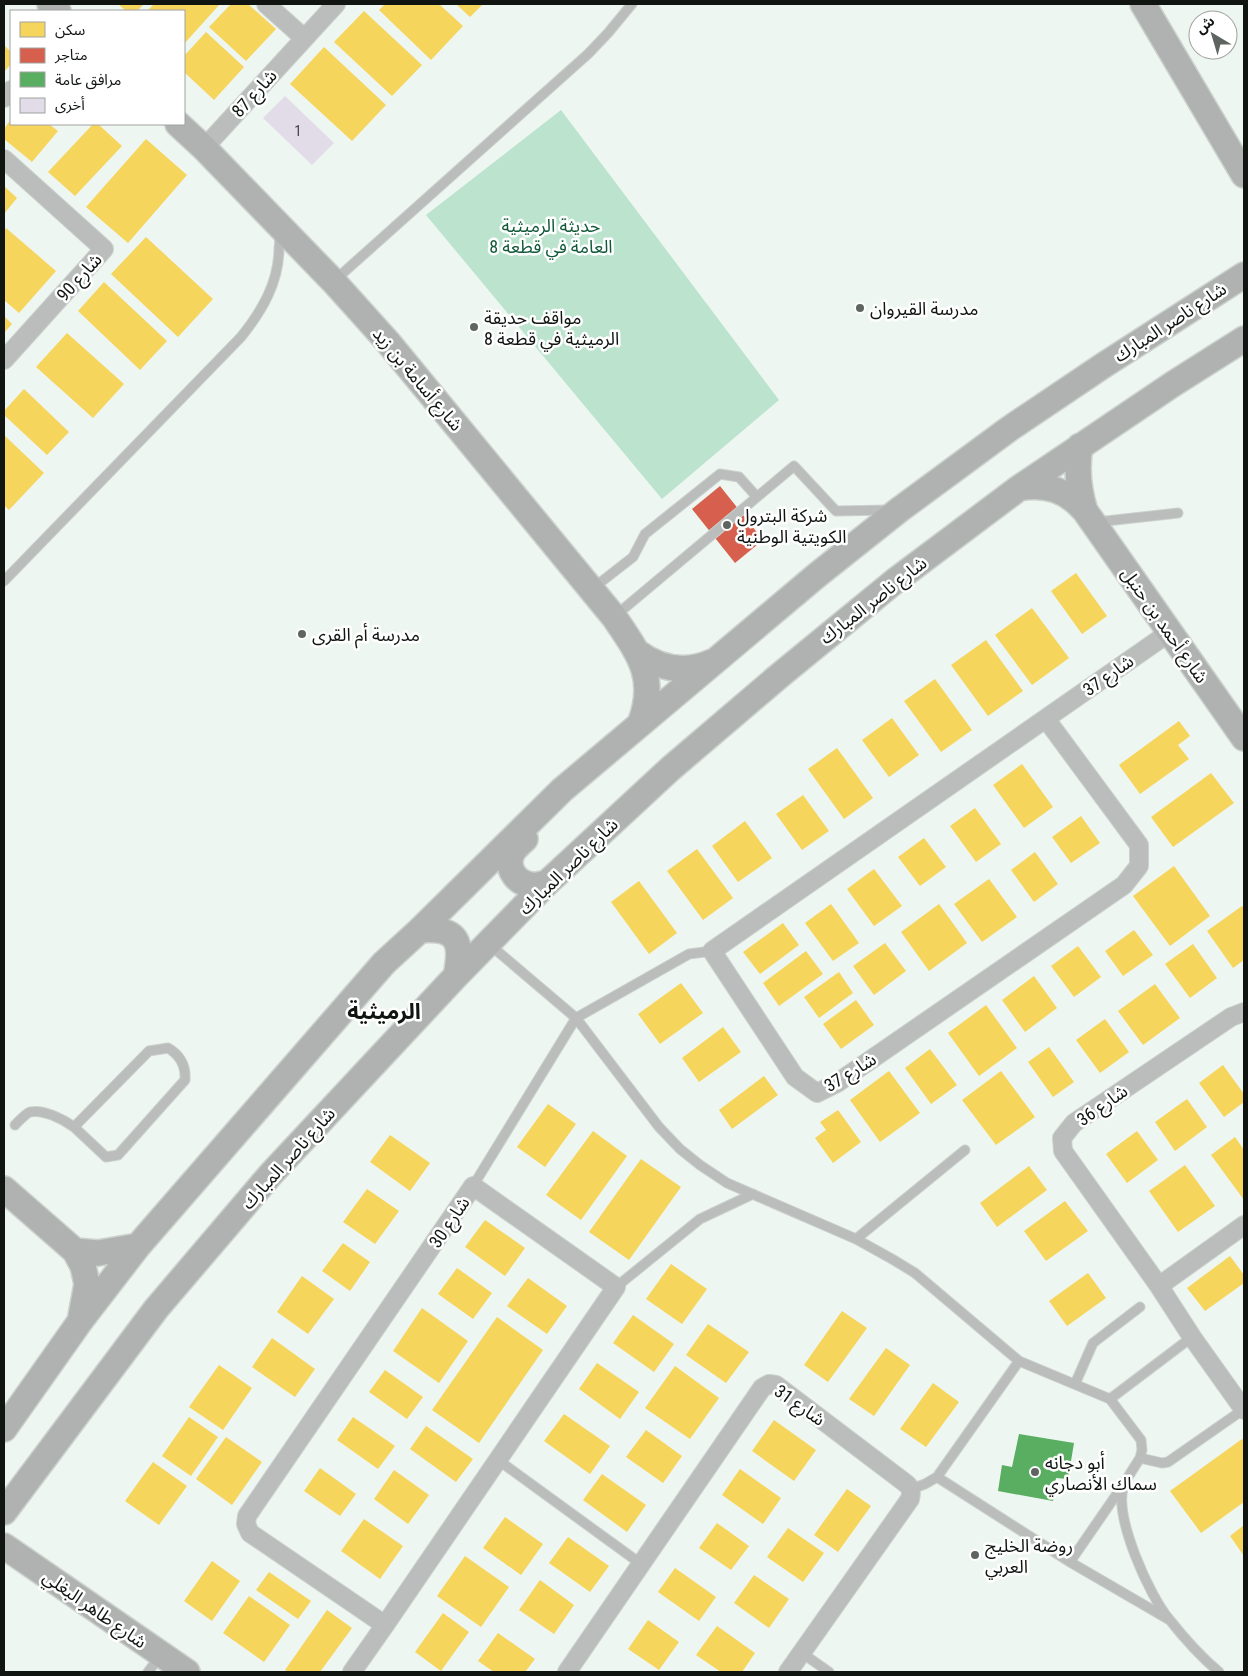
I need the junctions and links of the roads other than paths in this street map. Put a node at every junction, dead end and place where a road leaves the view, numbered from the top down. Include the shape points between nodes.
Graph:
1 (266, 4) edge
2 (336, 4) edge
3 (632, 4) edge
4 (1145, 4) edge
5 (304, 38) junction
6 (179, 125) edge
7 (204, 148) junction
8 (4, 159) edge
9 (1244, 174) edge
10 (274, 220) junction
11 (1244, 275) edge
12 (333, 281) junction
13 (1244, 339) edge
14 (4, 360) edge
15 (1080, 446) junction
16 (1019, 488) junction
17 (757, 497) junction
18 (900, 510) junction
19 (1178, 513) dead end
20 (1089, 517) junction
21 (4, 581) edge
22 (592, 589) junction
23 (614, 617) junction
24 (1170, 632) junction
25 (637, 652) junction
26 (714, 661) junction
27 (1046, 718) junction
28 (640, 724) junction
29 (1244, 738) edge
30 (562, 790) junction
31 (546, 883) junction
32 (420, 930) junction
33 (488, 943) junction
34 (712, 951) junction
35 (456, 976) junction
36 (1244, 1012) edge
37 (576, 1018) junction
38 (15, 1125) dead end
39 (74, 1126) junction
40 (965, 1150) dead end
41 (473, 1186) junction
42 (4, 1189) edge
43 (753, 1194) junction
44 (1244, 1225) edge
45 (856, 1239) junction
46 (138, 1246) junction
47 (75, 1251) junction
48 (1160, 1286) junction
49 (616, 1287) junction
50 (1140, 1307) dead end
51 (81, 1320) junction
52 (1192, 1337) junction
53 (1019, 1361) junction
54 (1075, 1384) junction
55 (1110, 1399) junction
56 (1244, 1410) edge
57 (4, 1429) edge
58 (1140, 1458) junction
59 (498, 1460) junction
60 (937, 1477) junction
61 (1123, 1485) junction
62 (911, 1489) junction
63 (4, 1512) edge
64 (4, 1546) edge
65 (1070, 1562) junction
66 (642, 1564) junction
67 (1168, 1618) junction
68 (385, 1625) junction
69 (802, 1653) junction
70 (155, 1663) edge
71 (1213, 1670) edge
72 (187, 1672) edge
73 (352, 1672) edge
74 (567, 1672) edge
75 (788, 1672) edge
76 (829, 1672) edge

1 - 5 street
2 - 5 street, شارع 87
3 - 12 lane via 588,54
4 - 9 street
5 - 7 street, شارع 87
6 - 7 street, شارع أسامة بن زيد
7 - 10 street, شارع أسامة بن زيد
8 - 14 street, شارع 90 via 104,249
10 - 12 street, شارع أسامة بن زيد
10 - 21 lane via 280,237 279,258 269,293 253,322
11 - 18 street, شارع ناصر المبارك via 1010,429
12 - 22 street, شارع أسامة بن زيد
13 - 15 street, شارع ناصر المبارك
15 - 16 street, شارع ناصر المبارك
15 - 20 street, شارع أحمد بن حنبل via 1078,479
16 - 20 street, شارع أحمد بن حنبل via 1044,486 1056,489 1077,502
16 - 31 street, شارع ناصر المبارك via 779,676 670,769
17 - 18 lane via 794,466 836,511
17 - 22 lane via 739,477 720,474 645,534 633,557
17 - 23 lane
18 - 26 street, شارع ناصر المبارك
19 - 20 lane
20 - 24 street, شارع أحمد بن حنبل
22 - 23 street, شارع أسامة بن زيد
23 - 25 street, شارع أسامة بن زيد
24 - 27 street, شارع 37
24 - 29 street, شارع أحمد بن حنبل
25 - 26 street, شارع أسامة بن زيد via 657,664 680,670
25 - 28 street, شارع أسامة بن زيد via 647,687
26 - 28 street, شارع ناصر المبارك
27 - 34 street, شارع 37
27 - 34 street, شارع 37 via 1139,845 1139,866 1124,885 837,1083 817,1092 795,1076
28 - 30 street, شارع ناصر المبارك
30 - 31 street via 558,806 514,850 509,861 510,870 520,881 532,885
30 - 32 street, شارع ناصر المبارك
31 - 33 street, شارع ناصر المبارك
32 - 35 street via 442,930 455,939 460,958
32 - 46 street, شارع ناصر المبارك via 384,963
33 - 35 street, شارع ناصر المبارك
33 - 37 lane
34 - 37 lane via 689,954
35 - 63 street, شارع ناصر المبارك via 271,1174 156,1309
36 - 48 street, شارع 36 via 1230,1017 1074,1123 1062,1138 1063,1152
37 - 41 lane
37 - 43 lane via 669,1138 700,1165
38 - 39 lane via 29,1112 42,1112
39 - 39 lane via 106,1157 118,1155 185,1080 184,1064 168,1048 149,1051
40 - 45 lane
41 - 49 street, شارع 30
41 - 68 street, شارع 30 via 248,1516 246,1524 250,1533
42 - 47 street
43 - 45 lane
43 - 49 lane via 700,1219
44 - 48 street
45 - 53 lane via 915,1273
46 - 47 street via 98,1254
46 - 51 street, شارع ناصر المبارك
47 - 51 street via 87,1284
48 - 52 street, شارع 36
49 - 59 street
50 - 54 lane via 1093,1343
51 - 57 street, شارع ناصر المبارك
52 - 55 lane
52 - 56 street, شارع 36
53 - 54 lane
53 - 60 lane
54 - 55 lane
55 - 58 lane via 1141,1440
56 - 58 lane via 1168,1462
58 - 61 lane
59 - 66 lane
59 - 68 street
60 - 62 lane
60 - 65 lane
61 - 65 lane
61 - 67 lane via 1122,1503 1134,1552
62 - 66 street, شارع 31 via 776,1385 769,1384 762,1388
62 - 69 street via 910,1499
64 - 70 street, شارع طاهر البغلي
65 - 67 lane
66 - 74 street, شارع 31
67 - 71 lane
68 - 73 street
69 - 75 street
69 - 76 lane
70 - 72 street, شارع طاهر البغلي

